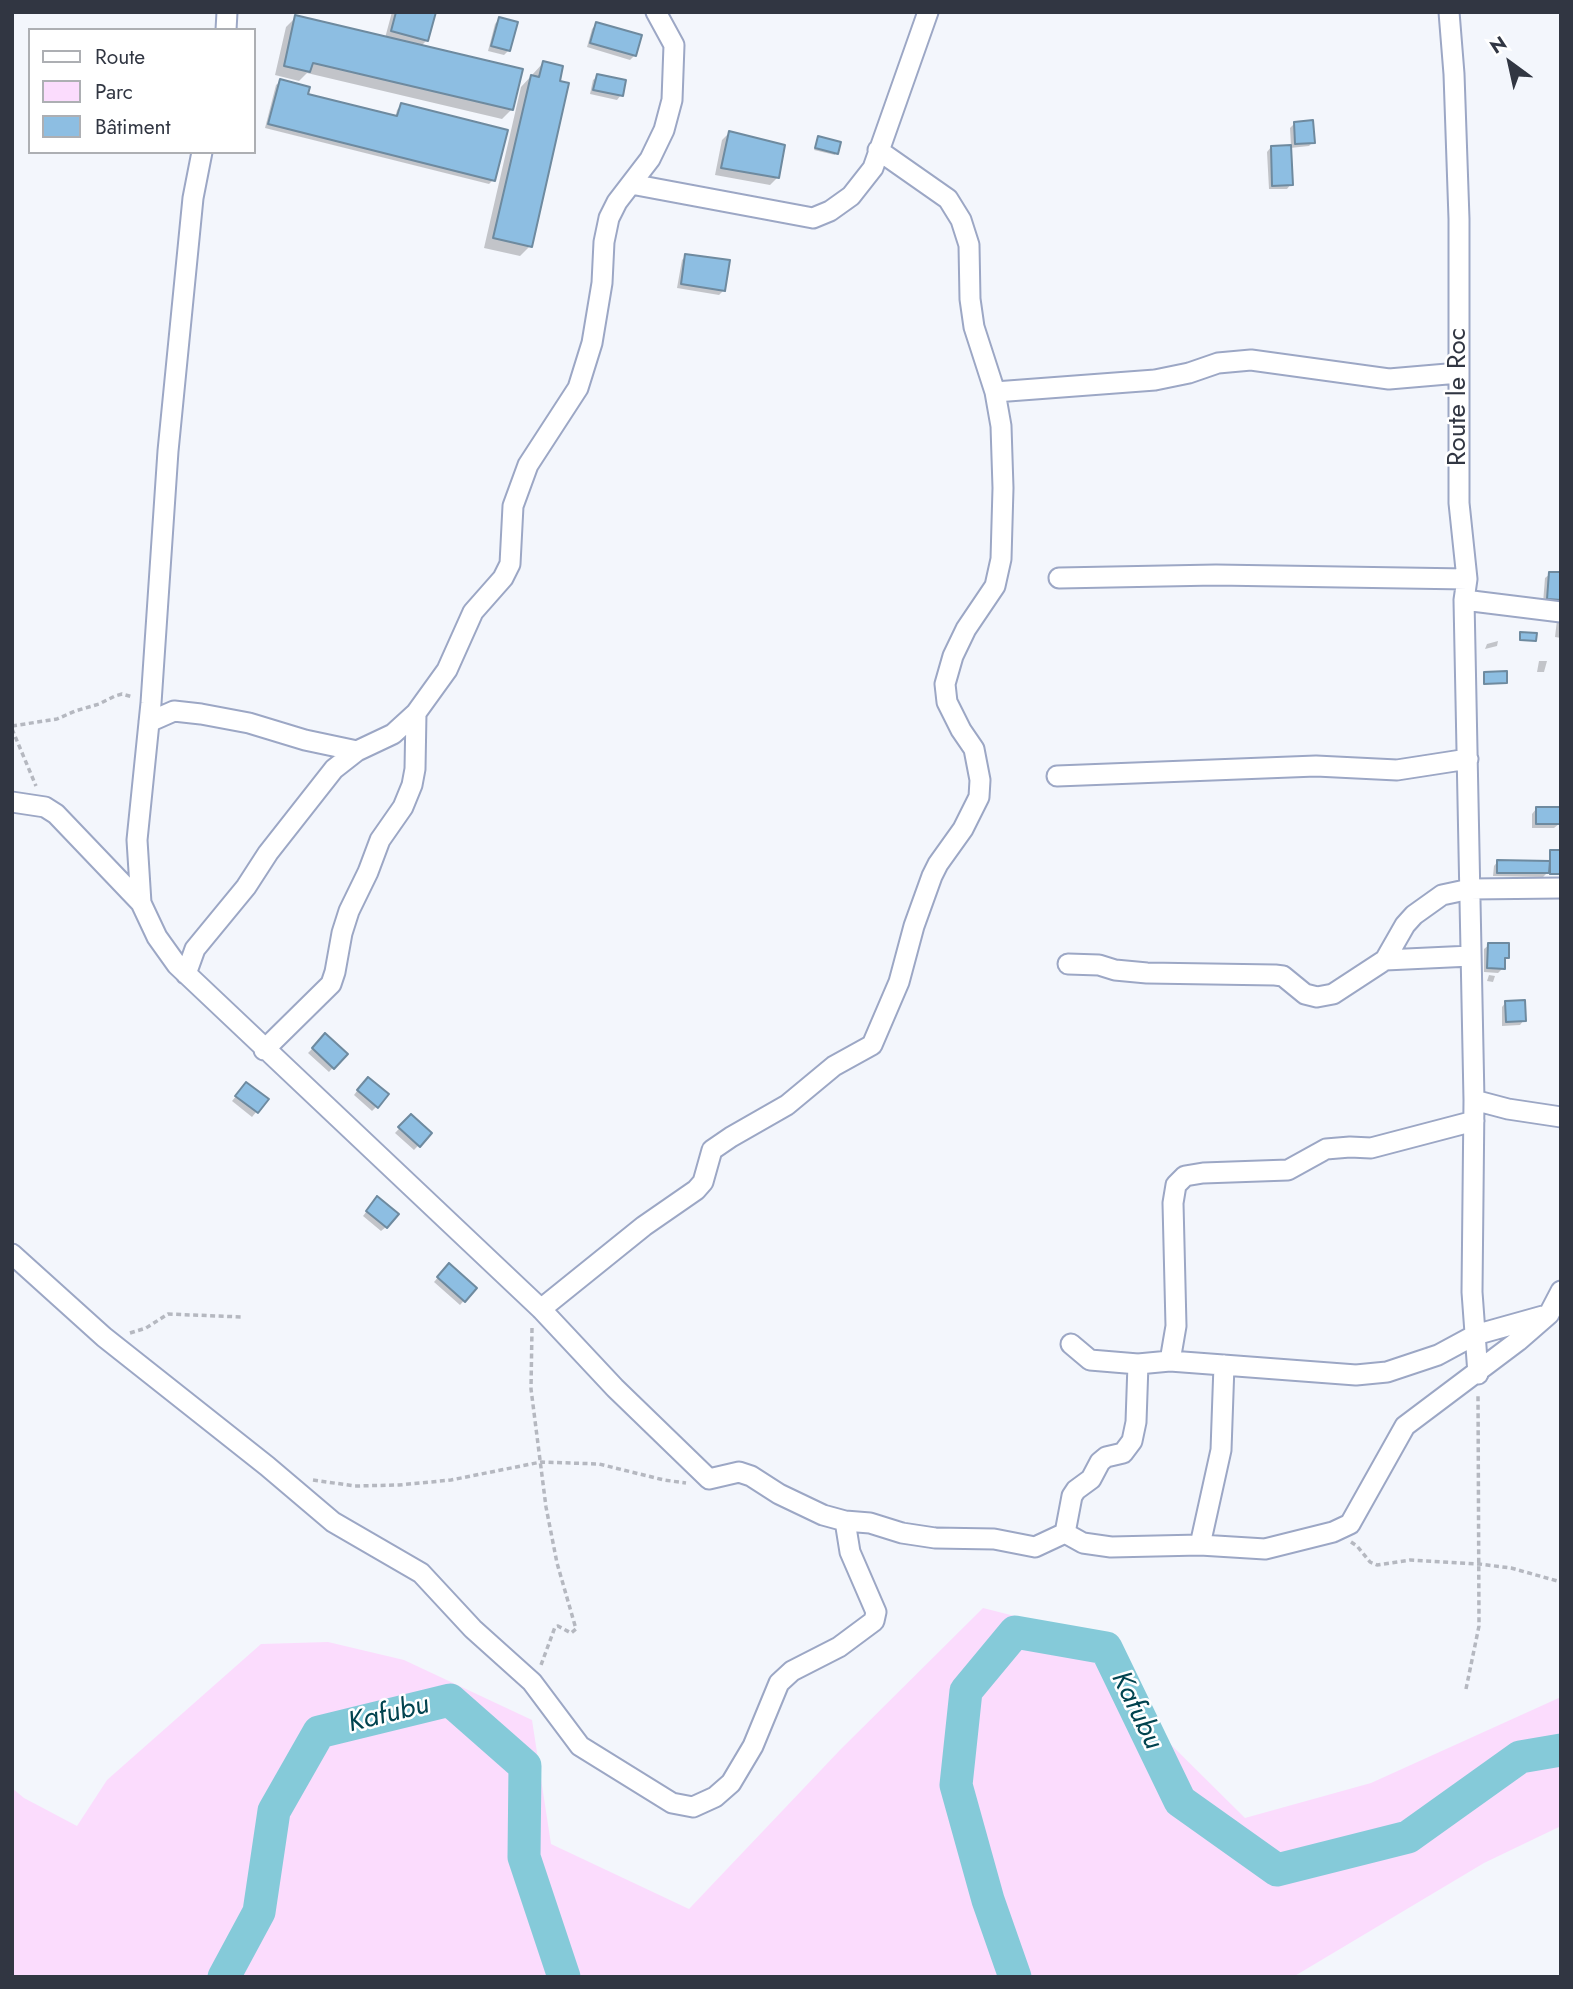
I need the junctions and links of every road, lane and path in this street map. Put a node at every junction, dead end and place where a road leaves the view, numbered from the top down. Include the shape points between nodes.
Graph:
1 (928, 12) edge
2 (1449, 12) edge
3 (662, 14) edge
4 (878, 150) junction
5 (202, 154) edge
6 (631, 184) junction
7 (1459, 373) junction
8 (995, 392) junction
9 (1059, 578) dead end
10 (1467, 579) junction
11 (1464, 600) junction
12 (1561, 612) edge
13 (150, 712) junction
14 (416, 713) junction
15 (12, 728) edge
16 (357, 751) junction
17 (1468, 759) junction
18 (1057, 775) dead end
19 (12, 802) edge
20 (45, 807) junction
21 (1561, 888) edge
22 (1470, 889) junction
23 (141, 903) junction
24 (1471, 956) junction
25 (1385, 960) junction
26 (1068, 964) dead end
27 (186, 974) junction
28 (264, 1050) junction
29 (1474, 1100) junction
30 (1561, 1117) edge
31 (1474, 1121) junction
32 (12, 1254) edge
33 (1561, 1291) edge
34 (1555, 1313) edge
35 (242, 1317) dead end
36 (537, 1317) junction
37 (1475, 1335) junction
38 (104, 1337) junction
39 (1071, 1344) dead end
40 (1170, 1361) junction
41 (1138, 1364) junction
42 (1224, 1365) junction
43 (1478, 1374) junction
44 (541, 1462) junction
45 (709, 1479) junction
46 (311, 1480) dead end
47 (845, 1521) junction
48 (1332, 1532) junction
49 (1065, 1533) junction
50 (1200, 1545) junction
51 (1479, 1564) junction
52 (1561, 1582) edge
53 (532, 1682) junction
54 (1466, 1689) dead end

1 - 4 street
2 - 7 street, Route le Roc via 1459,206
3 - 6 street via 674,45 672,100 650,159
4 - 6 street via 873,168 851,196 813,218
4 - 8 street via 948,200 961,220 969,245 974,327
5 - 13 street via 193,198 168,451
6 - 14 street via 609,218 592,343 578,388 528,465 513,506 510,564 473,612 447,670
7 - 8 street via 1389,379 1251,360 1219,363 1156,380
7 - 10 street, Route le Roc via 1459,503
8 - 36 street via 1001,426 1001,559 995,586 966,629 945,684 947,702 974,749 979,797 932,876 877,1036 872,1045 834,1066 787,1105 712,1150 703,1182 696,1190 644,1226
9 - 10 street
10 - 11 street, Route le Roc
11 - 12 street
11 - 17 street, Route le Roc
13 - 15 path via 122,694 57,719
13 - 16 street via 174,711 249,723
13 - 23 street via 137,840
14 - 16 street via 393,734
14 - 28 street via 412,785 380,840 349,911 331,984
15 - 20 path
16 - 27 street via 334,769 195,948
17 - 18 street via 1397,771 1316,765
17 - 22 street, Route le Roc
19 - 20 street
20 - 23 street
21 - 22 street
22 - 24 street, Route le Roc
22 - 25 street via 1442,895 1414,915
23 - 27 street via 157,937
24 - 25 street
24 - 29 street, Route le Roc
25 - 26 street via 1333,994 1317,997 1305,994 1283,976 1147,973
27 - 28 street
28 - 36 street
29 - 30 street
29 - 31 street, Route le Roc
31 - 37 street, Route le Roc
31 - 40 street via 1371,1148 1326,1149 1288,1170 1185,1176 1176,1185 1173,1203 1176,1326
32 - 38 street
33 - 34 street
34 - 37 street
34 - 43 street
35 - 38 path via 169,1314 146,1328
36 - 44 path via 530,1389
36 - 45 street
37 - 42 street via 1437,1355 1387,1372 1356,1375
37 - 43 street, Route le Roc
38 - 53 street via 332,1522 421,1573 473,1629
39 - 41 street via 1090,1360
40 - 41 street
40 - 42 street
41 - 49 street via 1132,1441 1123,1453 1100,1462 1091,1479 1076,1490
42 - 50 street via 1220,1450
43 - 48 street via 1405,1426 1354,1519
43 - 51 path
44 - 45 path via 599,1464 687,1483
44 - 46 path via 400,1485 355,1486
44 - 53 path via 557,1563 576,1629 571,1633 555,1627
45 - 47 street via 739,1472 823,1515
47 - 49 street via 935,1538 994,1539 1035,1547
47 - 53 street via 850,1552 876,1612 874,1621 779,1683 753,1746 731,1783 715,1797 692,1807 672,1802 580,1746
48 - 50 street via 1265,1549
48 - 51 path via 1377,1565 1410,1560
49 - 50 street via 1111,1547
51 - 52 path
51 - 54 path via 1479,1626

